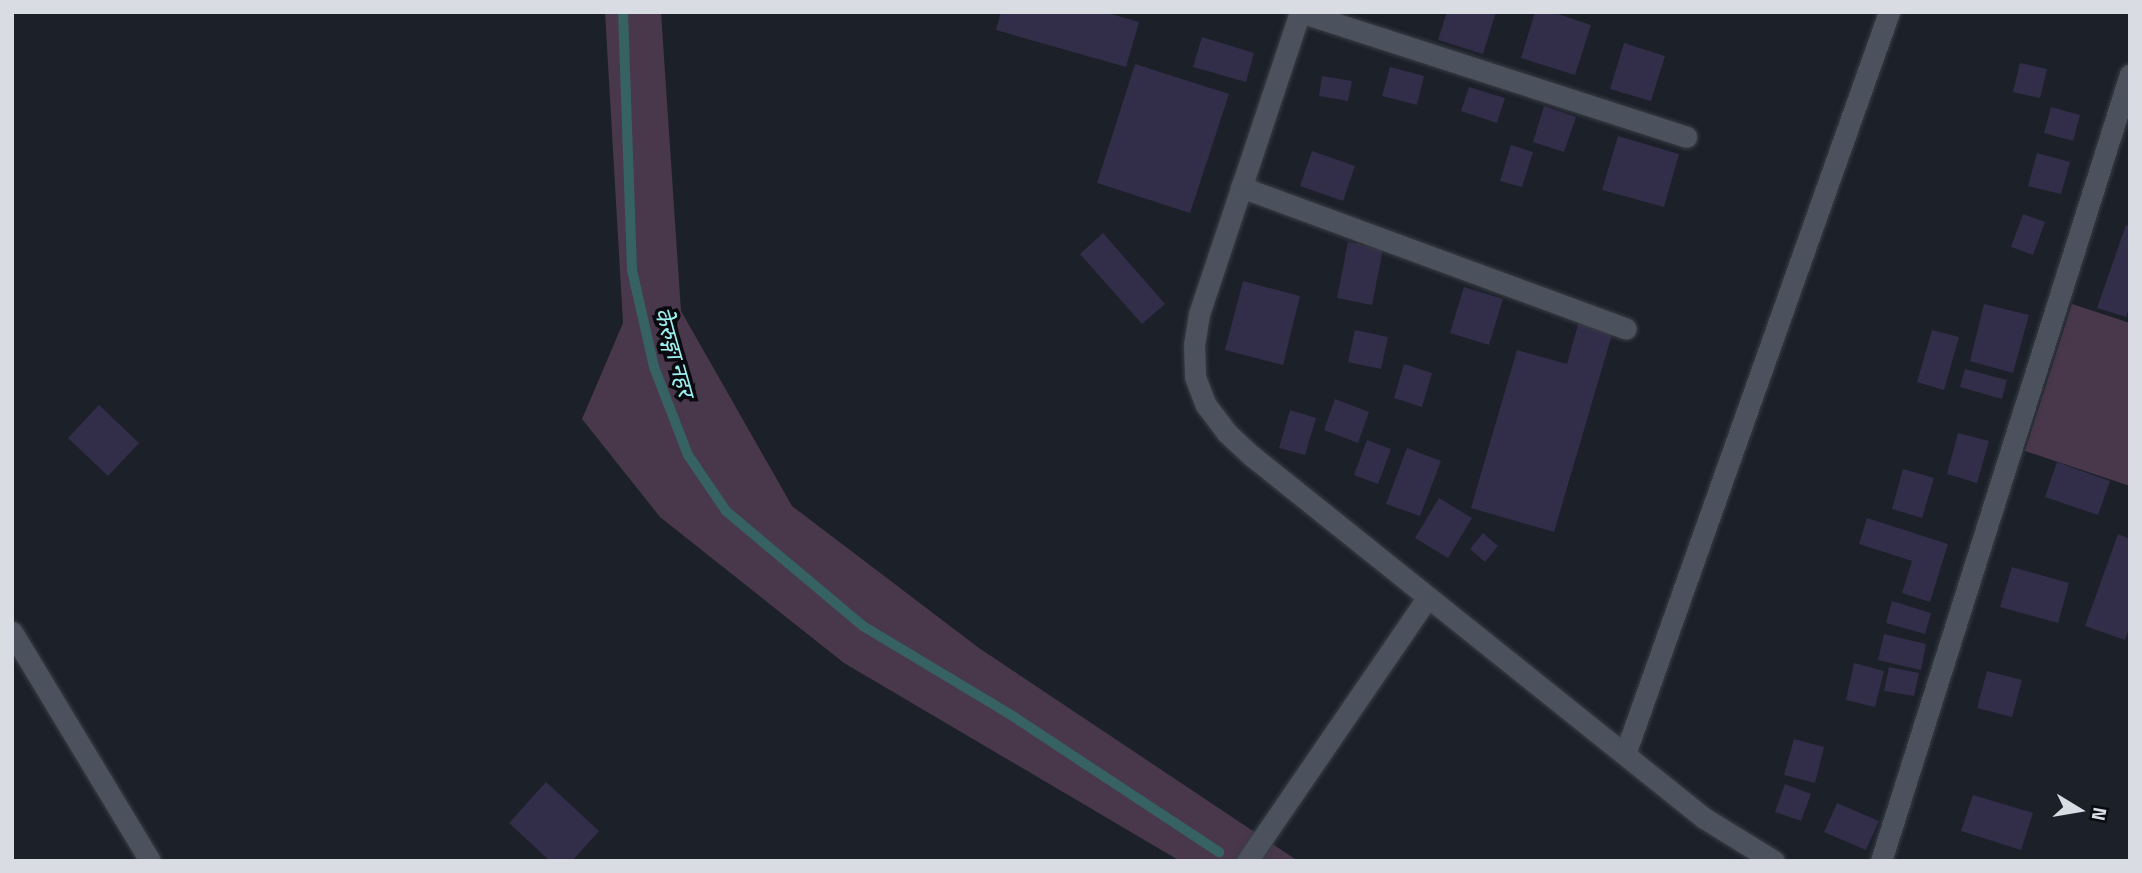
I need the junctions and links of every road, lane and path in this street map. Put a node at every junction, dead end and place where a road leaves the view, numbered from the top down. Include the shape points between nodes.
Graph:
1 (1300, 12) edge
2 (1889, 12) edge
3 (2130, 74) edge
4 (1686, 137) dead end
5 (1241, 187) junction
6 (1626, 328) dead end
7 (1428, 597) junction
8 (12, 632) edge
9 (1625, 754) junction
10 (150, 861) edge
11 (1247, 861) edge
12 (1774, 861) edge
13 (1881, 861) edge

1 - 4 street
1 - 5 street
2 - 9 street
3 - 13 street
5 - 6 street
5 - 7 street via 1199,314 1194,345 1195,377 1206,405 1252,456
7 - 9 street
7 - 11 street
8 - 10 street
9 - 12 street via 1704,818

